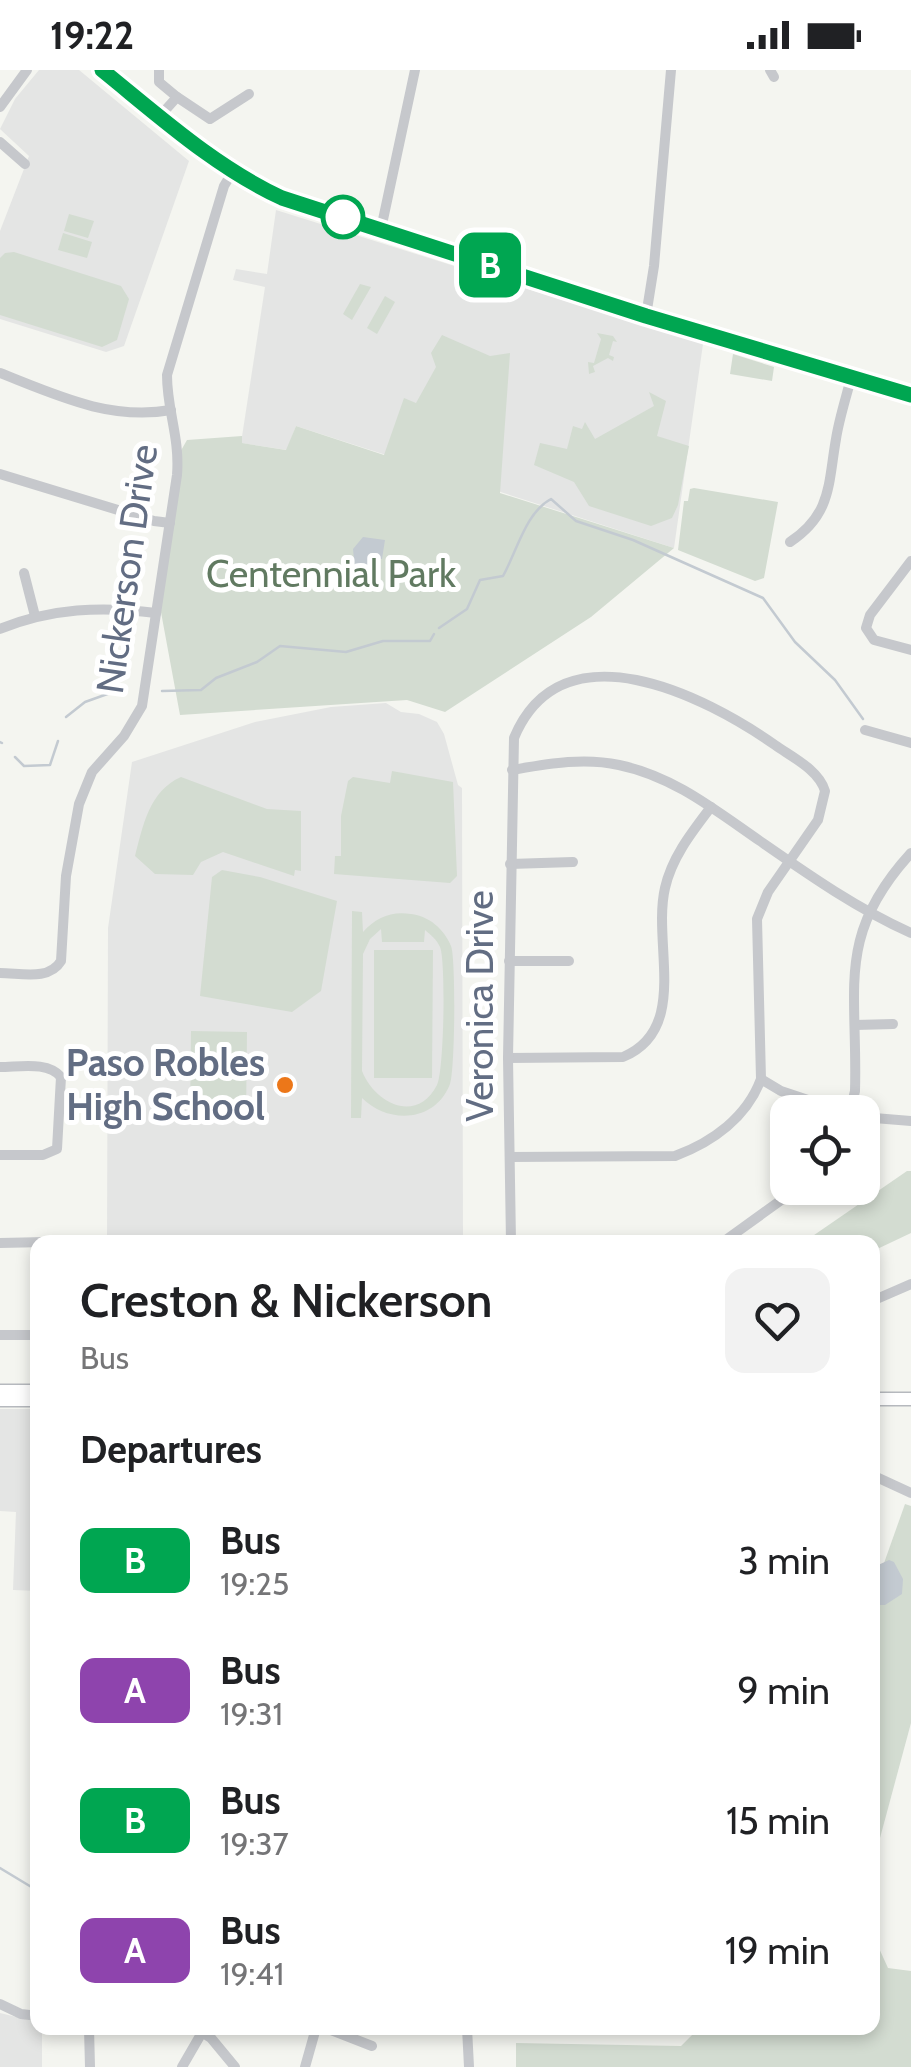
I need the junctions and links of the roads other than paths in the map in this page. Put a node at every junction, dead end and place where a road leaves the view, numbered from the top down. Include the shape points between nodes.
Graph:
1 (27, 70) edge
2 (102, 70) edge
3 (159, 70) edge
4 (416, 70) edge
5 (671, 70) edge
6 (249, 94) dead end
7 (177, 98) junction
8 (0, 107) edge
9 (160, 116) junction
10 (0, 142) edge
11 (25, 164) dead end
12 (233, 171) junction
13 (381, 229) junction
14 (646, 316) junction
15 (0, 373) edge
16 (851, 378) junction
17 (911, 395) edge
18 (170, 410) junction
19 (0, 474) edge
20 (170, 522) junction
21 (790, 542) dead end
22 (911, 561) edge
23 (24, 573) dead end
24 (156, 613) junction
25 (35, 616) junction
26 (0, 629) edge
27 (911, 650) edge
28 (866, 730) dead end
29 (911, 743) edge
30 (512, 770) junction
31 (711, 807) junction
32 (911, 853) edge
33 (573, 862) dead end
34 (791, 863) junction
35 (510, 864) junction
36 (868, 912) junction
37 (911, 932) edge
38 (509, 961) junction
39 (570, 961) dead end
40 (0, 973) edge
41 (855, 1024) junction
42 (893, 1024) dead end
43 (508, 1058) junction
44 (0, 1067) edge
45 (762, 1080) junction
46 (794, 1095) edge
47 (853, 1095) edge
48 (880, 1119) edge
49 (911, 1121) edge
50 (0, 1155) edge
51 (510, 1157) junction
52 (774, 1205) edge
53 (511, 1235) edge
54 (733, 1235) edge
55 (0, 1242) edge
56 (30, 1242) edge
57 (911, 1284) edge
58 (880, 1298) edge
59 (0, 1335) edge
60 (30, 1335) edge
61 (0, 1391) edge
62 (30, 1391) edge
63 (880, 1399) edge
64 (911, 1399) edge
65 (0, 1400) edge
66 (30, 1400) edge
67 (880, 1479) edge
68 (911, 1493) edge
69 (0, 2004) edge
70 (30, 2015) edge
71 (89, 2035) edge
72 (198, 2035) edge
73 (206, 2035) edge
74 (314, 2035) edge
75 (344, 2035) edge
76 (467, 2035) edge
77 (372, 2046) dead end
78 (90, 2067) edge
79 (182, 2067) edge
80 (235, 2067) edge
81 (305, 2067) edge
82 (469, 2067) edge

1 - 8 street
2 - 9 main road
3 - 7 street via 160,82
4 - 13 street
5 - 14 street
6 - 7 street via 210,119
7 - 9 street
9 - 12 main road
10 - 11 street
12 - 13 main road via 282,198
12 - 18 street, Nickerson Drive via 167,375
13 - 14 main road
14 - 16 main road
15 - 18 street via 106,410
16 - 17 main road
16 - 21 street via 825,503
18 - 20 street, Nickerson Drive via 179,451
19 - 20 street
20 - 24 street, Nickerson Drive
22 - 27 street via 866,628 874,640
23 - 25 street
24 - 25 street via 104,608
24 - 40 street, Nickerson Drive via 142,706 92,772 79,804 61,961 43,974
25 - 26 street
28 - 29 street
30 - 31 street via 617,764 659,777
30 - 34 street, Veronica Drive via 519,727 534,705 563,684 594,676 666,688 737,720 823,782 818,820
30 - 35 street, Veronica Drive
31 - 34 street
31 - 43 street via 678,854 664,892 663,1003 656,1031 623,1057
32 - 36 street
33 - 35 street
34 - 36 street
34 - 45 street via 757,918
35 - 38 street, Veronica Drive
36 - 37 street
36 - 41 street via 856,946
38 - 39 street
38 - 43 street, Veronica Drive
41 - 42 street
41 - 47 street
43 - 51 street, Veronica Drive
44 - 50 street via 46,1067 61,1077 58,1149
45 - 46 street
45 - 51 street via 732,1123 676,1156
48 - 49 street
51 - 53 street, Veronica Drive
52 - 54 street
55 - 56 street
57 - 58 street
59 - 60 street
61 - 62 main road
63 - 64 main road
65 - 66 main road
67 - 68 street
69 - 70 street
71 - 78 street
72 - 79 street
73 - 80 street
74 - 81 street
75 - 77 street
76 - 82 street

